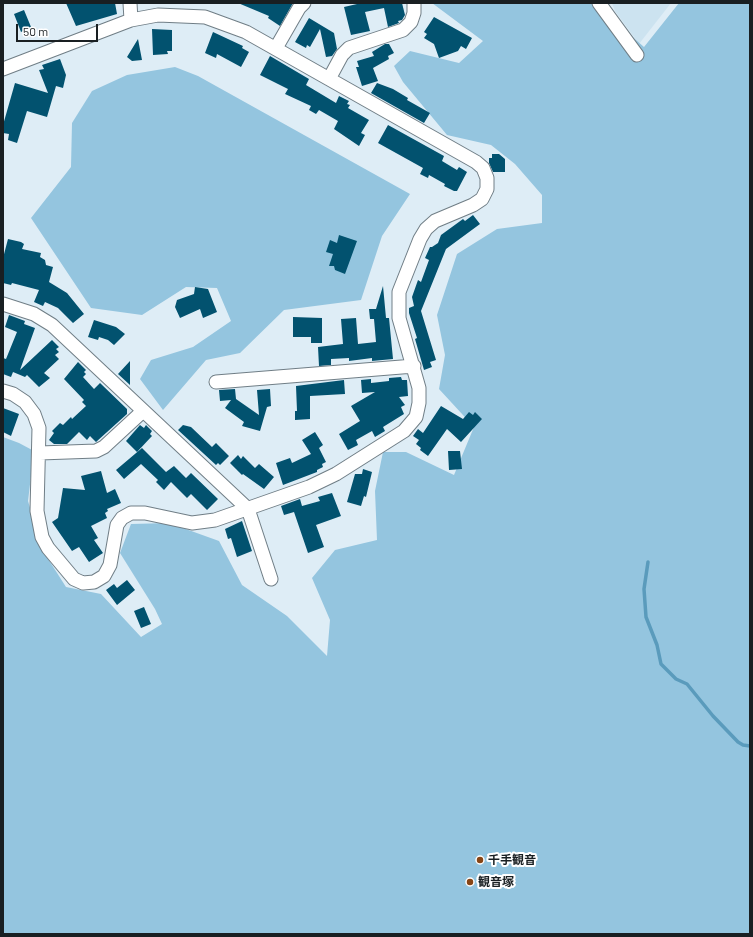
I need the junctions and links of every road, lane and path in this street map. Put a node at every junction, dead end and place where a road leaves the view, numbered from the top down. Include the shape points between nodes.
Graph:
1 (130, 3) edge
2 (304, 3) edge
3 (414, 3) edge
4 (599, 3) edge
5 (132, 20) junction
6 (276, 48) junction
7 (637, 55) dead end
8 (3, 68) edge
9 (329, 79) junction
10 (3, 304) edge
11 (414, 366) junction
12 (216, 382) dead end
13 (3, 391) edge
14 (143, 411) junction
15 (40, 453) junction
16 (248, 509) junction
17 (271, 579) dead end

1 - 5 street
2 - 6 street
3 - 9 street via 411,22 403,30 349,48 342,54
4 - 7 street
5 - 6 street via 158,14 205,16 246,32
5 - 8 street
6 - 9 street
9 - 11 street via 476,162 487,178 487,189 482,199 426,229 399,292 399,318
10 - 14 street via 34,314 52,325
11 - 12 street
11 - 16 street via 419,388 419,403 416,417 404,431 309,488
13 - 15 street via 25,402 34,414 40,428
14 - 15 street via 104,448 96,452
14 - 16 street
15 - 16 street via 37,511 42,537 74,579 83,583 94,582 104,576 110,564 117,525 122,518 131,513 204,523
16 - 17 street

